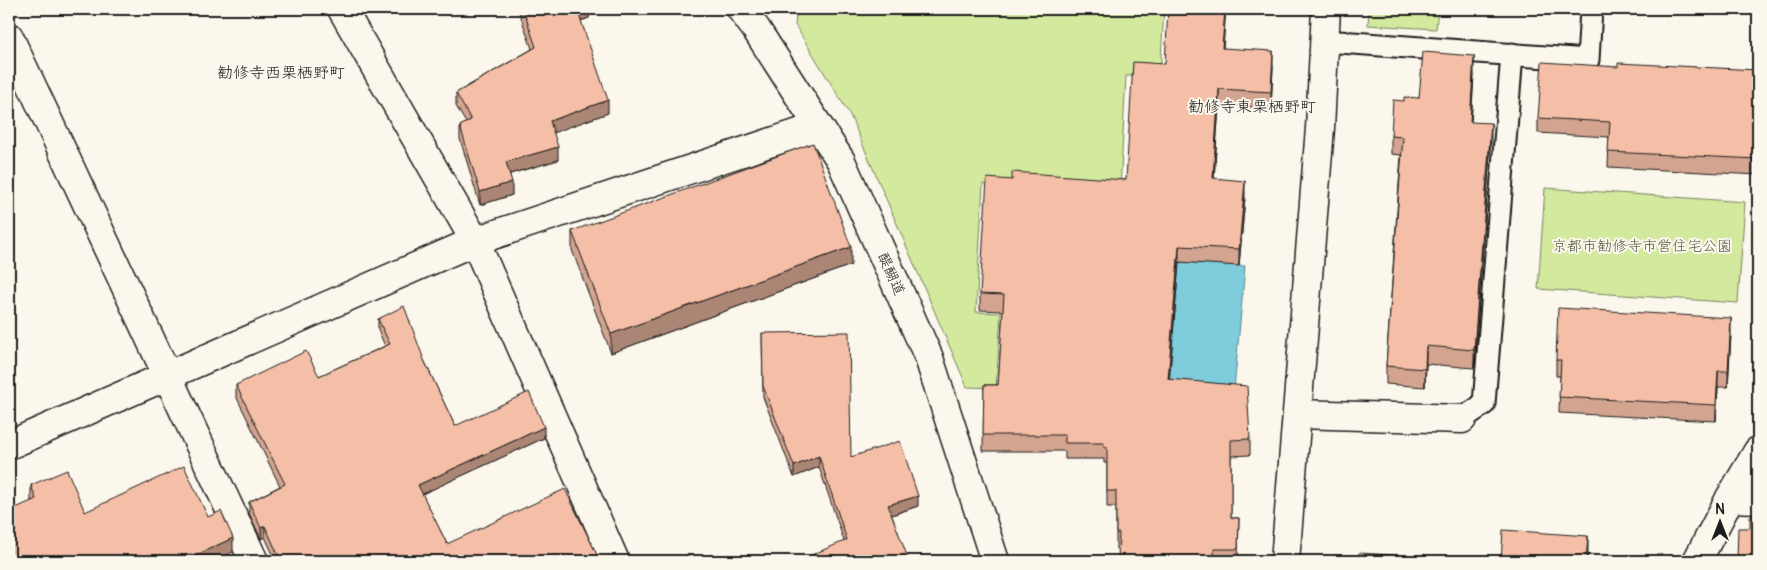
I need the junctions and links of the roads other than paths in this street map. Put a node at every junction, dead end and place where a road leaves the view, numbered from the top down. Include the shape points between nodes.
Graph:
1 (342, 9) edge
2 (740, 9) edge
3 (1326, 9) edge
4 (1591, 9) edge
5 (9, 37) edge
6 (1325, 41) junction
7 (1512, 54) junction
8 (817, 126) junction
9 (476, 241) junction
10 (167, 375) junction
11 (1297, 414) junction
12 (1462, 419) joint
13 (9, 444) edge
14 (1758, 451) edge
15 (1730, 498) junction
16 (1758, 499) edge
17 (254, 561) edge
18 (615, 561) edge
19 (995, 561) edge
20 (1285, 561) edge
21 (1696, 561) edge

1 - 9 street
2 - 8 street, 醍醐道
3 - 6 street
4 - 7 lane via 1588,60
5 - 10 street
6 - 7 lane
6 - 11 street
7 - 12 lane via 1484,404
8 - 9 street
8 - 19 street, 醍醐道 via 841,161 929,358
9 - 10 street
9 - 18 street
10 - 13 street
10 - 17 street
11 - 12 street
11 - 20 street
14 - 15 street
15 - 16 street
15 - 21 street

